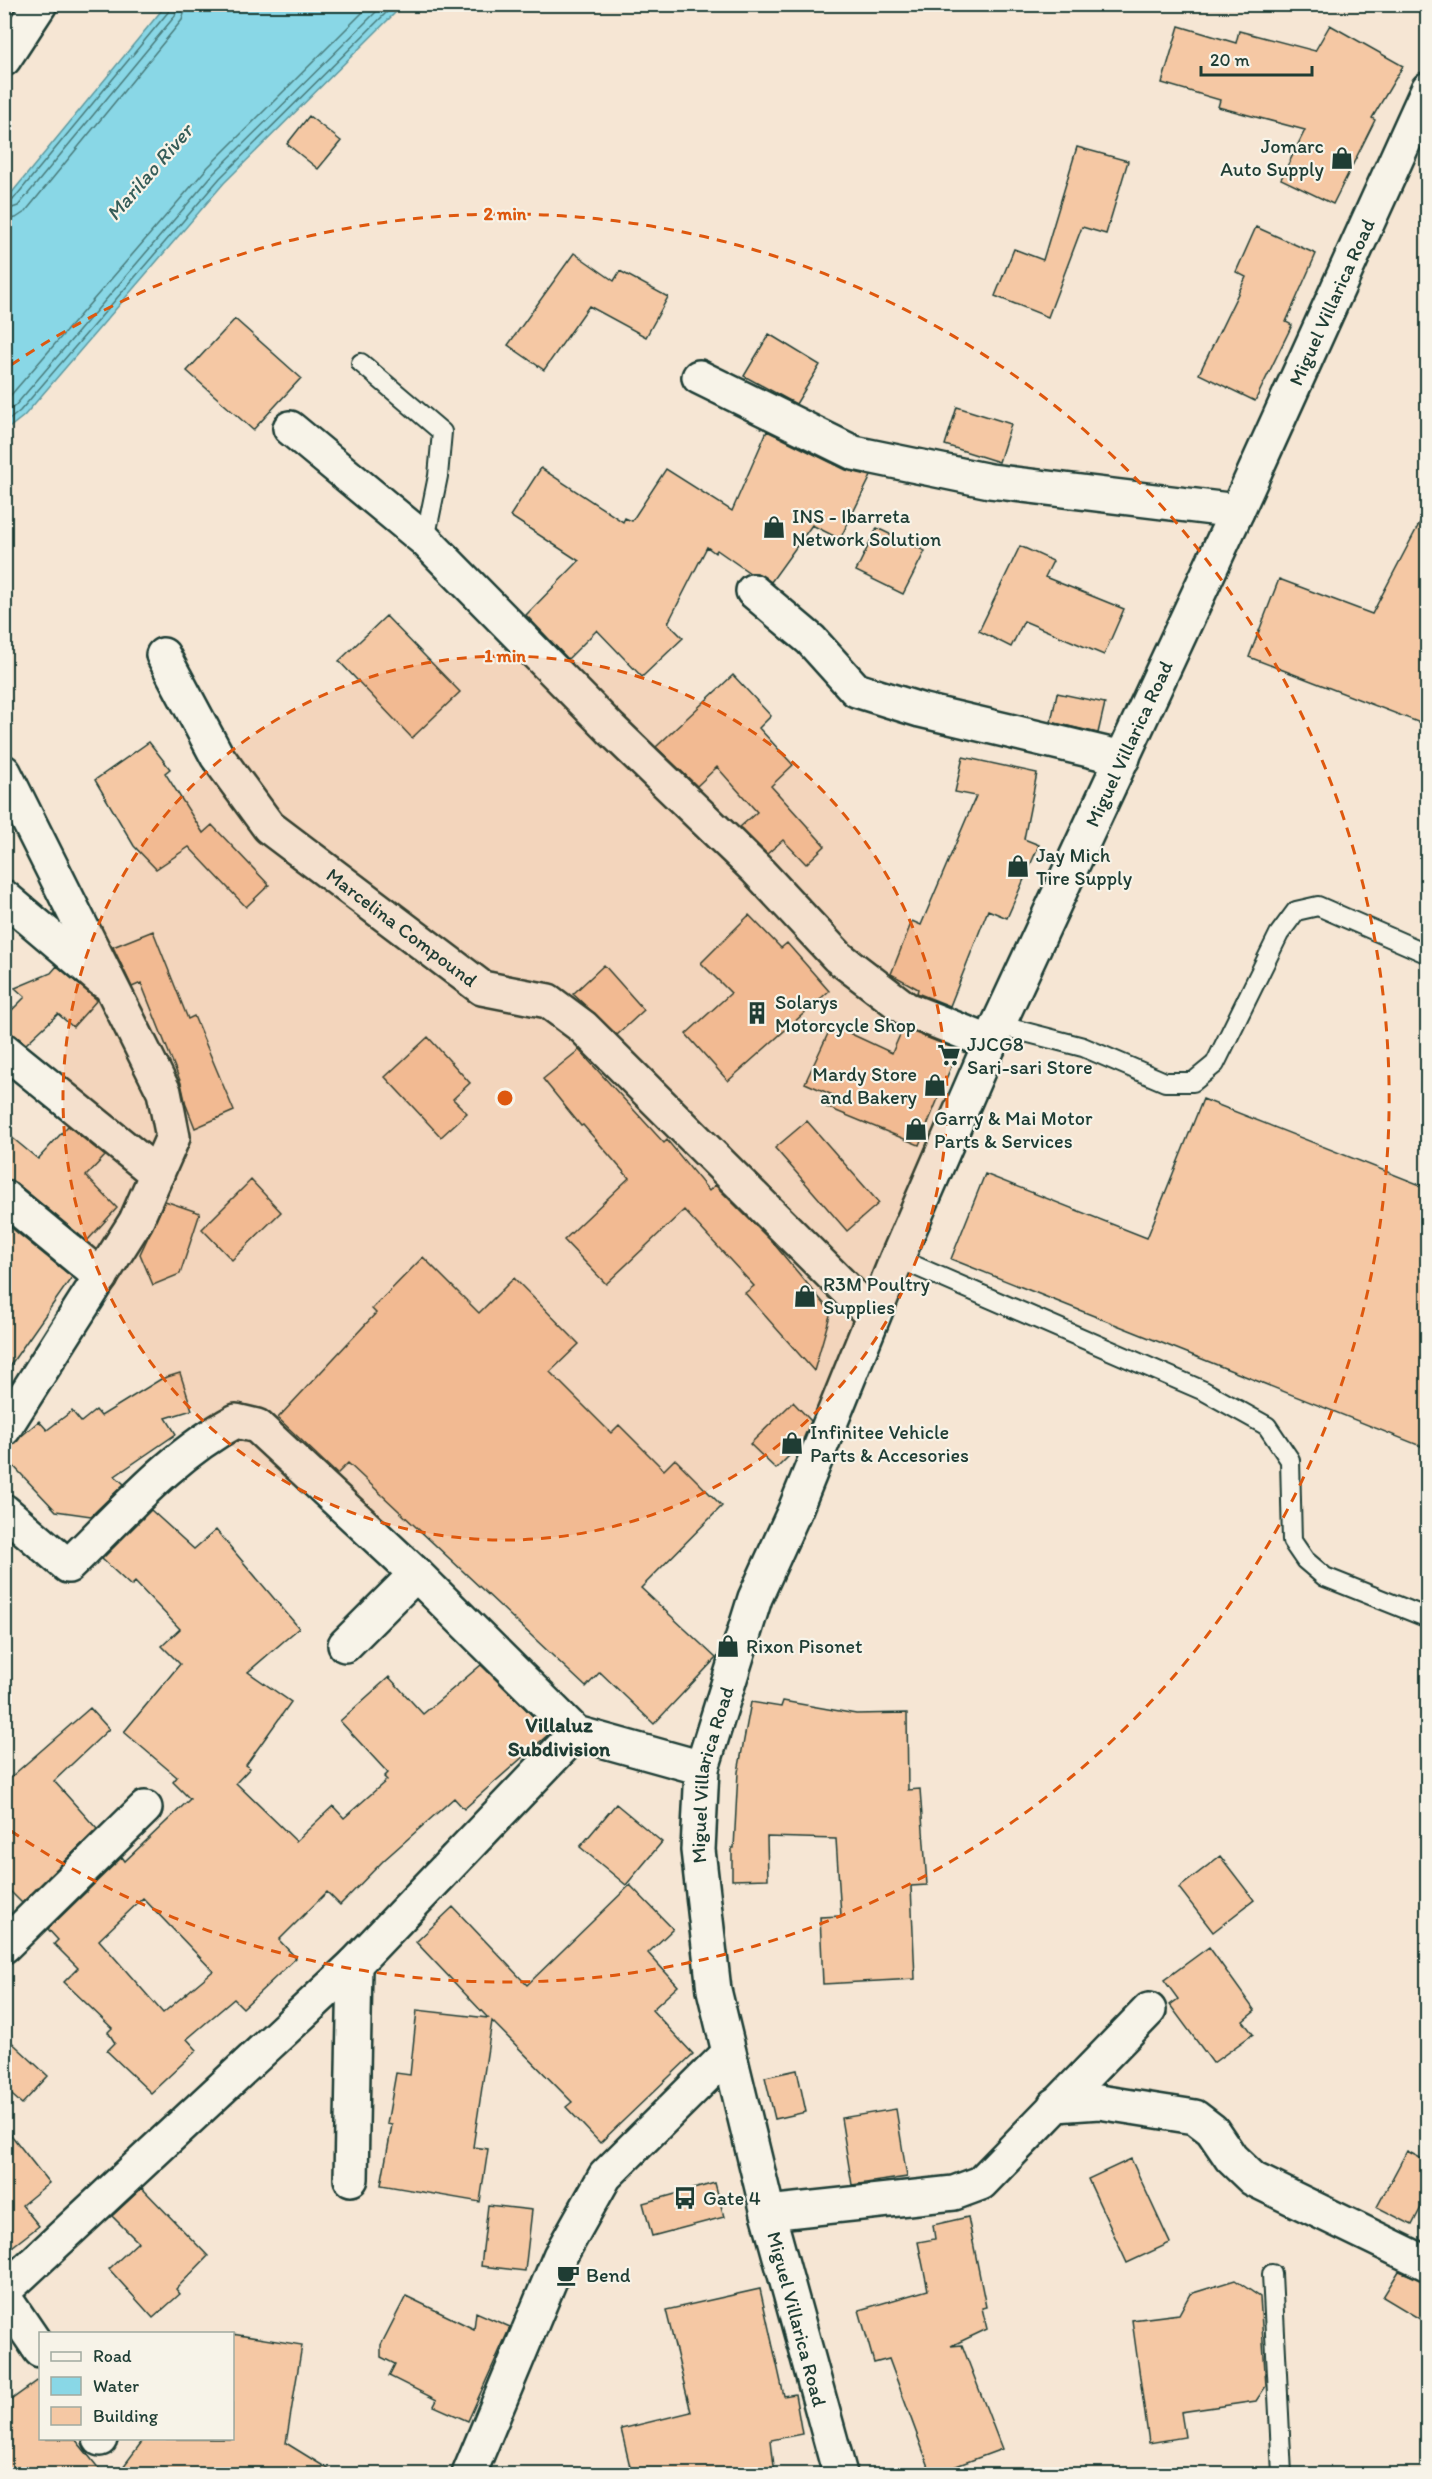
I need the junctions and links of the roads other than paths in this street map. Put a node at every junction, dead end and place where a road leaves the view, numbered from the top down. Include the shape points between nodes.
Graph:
1 (40, 4) edge
2 (4, 59) edge
3 (1428, 89) edge
4 (361, 363) dead end
5 (699, 377) dead end
6 (290, 428) dead end
7 (1237, 511) junction
8 (425, 540) junction
9 (753, 591) dead end
10 (163, 655) dead end
11 (1123, 758) junction
12 (4, 772) edge
13 (4, 897) edge
14 (1428, 954) edge
15 (114, 990) junction
16 (994, 1034) junction
17 (4, 1050) edge
18 (157, 1174) junction
19 (4, 1197) edge
20 (897, 1258) junction
21 (101, 1277) junction
22 (873, 1316) junction
23 (4, 1429) edge
24 (4, 1510) edge
25 (416, 1574) junction
26 (1428, 1618) edge
27 (345, 1645) dead end
28 (576, 1733) junction
29 (702, 1768) junction
30 (145, 1808) dead end
31 (4, 1946) edge
32 (355, 1964) junction
33 (1149, 2010) dead end
34 (728, 2054) junction
35 (1055, 2105) junction
36 (351, 2179) dead end
37 (768, 2214) junction
38 (1428, 2264) edge
39 (1272, 2274) dead end
40 (4, 2291) edge
41 (4, 2297) edge
42 (39, 2349) edge
43 (469, 2475) edge
44 (840, 2475) edge
45 (1282, 2475) edge

1 - 2 street
3 - 7 street, Miguel Villarica Road
4 - 8 lane via 442,432
5 - 7 street via 854,453 990,481
6 - 8 street
7 - 11 street, Miguel Villarica Road
8 - 16 street via 756,869 838,957 906,1009
9 - 11 street via 811,640 856,690 920,710
10 - 22 street, Marcelina Compound via 217,756 269,827 482,988 548,1001 583,1027
11 - 16 street, Miguel Villarica Road
12 - 15 street
13 - 15 street
14 - 16 lane via 1318,906 1296,911 1279,934 1215,1064 1193,1082 1165,1082 1083,1047
15 - 18 street via 164,1092 173,1137
16 - 20 street, Miguel Villarica Road
17 - 18 street
18 - 21 street via 136,1221
19 - 21 street
20 - 22 street, Miguel Villarica Road
20 - 26 lane via 1204,1391 1267,1426 1290,1460 1292,1541 1305,1560 1325,1577
21 - 23 street
22 - 29 street, Miguel Villarica Road via 755,1598
24 - 25 street via 68,1566 212,1433 236,1421 257,1426
25 - 27 street
25 - 28 street
28 - 29 street
28 - 32 street
29 - 34 street, Miguel Villarica Road via 698,1850 714,1990
30 - 31 street
32 - 36 street
32 - 40 street
33 - 35 street
34 - 37 street, Miguel Villarica Road
34 - 43 street via 605,2176 560,2256
35 - 37 street via 981,2183 954,2193
35 - 38 street via 1099,2102 1195,2117 1212,2130 1231,2158 1253,2179
37 - 44 street, Miguel Villarica Road
39 - 45 lane
41 - 42 street

